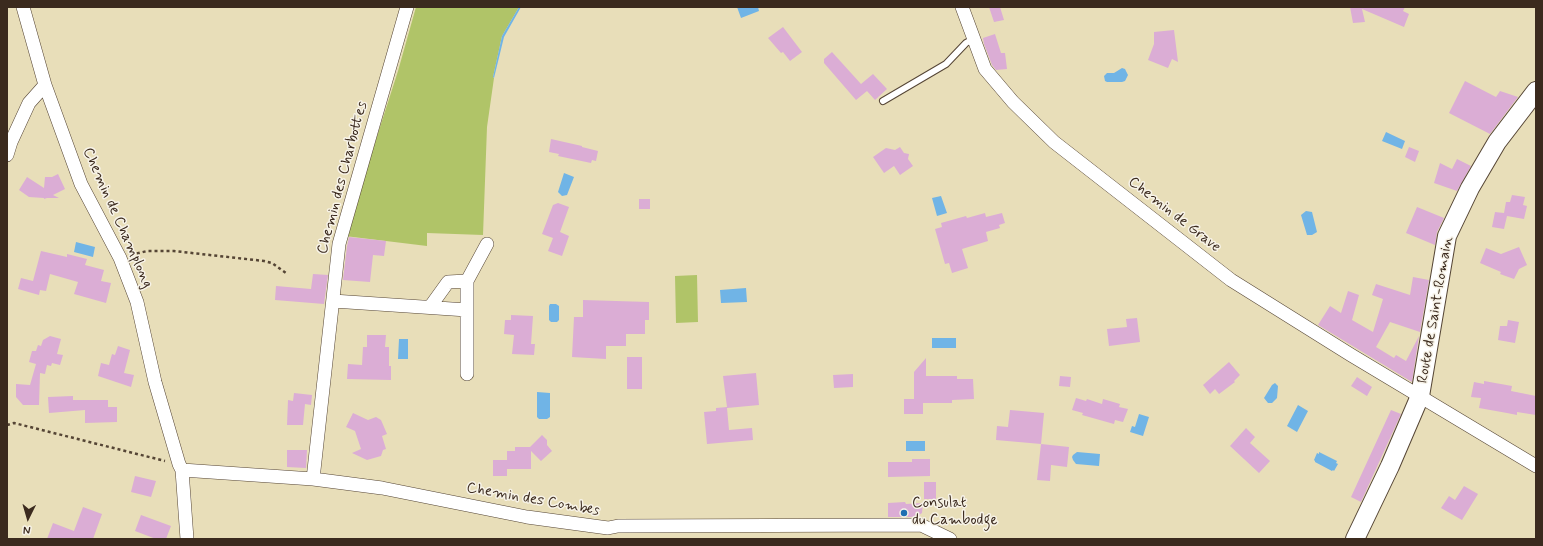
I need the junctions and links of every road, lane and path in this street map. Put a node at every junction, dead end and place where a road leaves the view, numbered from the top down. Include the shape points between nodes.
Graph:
1 (23, 7) edge
2 (407, 7) edge
3 (962, 7) edge
4 (973, 39) junction
5 (44, 85) junction
6 (1536, 91) edge
7 (883, 101) dead end
8 (7, 155) edge
9 (487, 244) dead end
10 (120, 258) junction
11 (286, 273) dead end
12 (467, 281) junction
13 (333, 301) junction
14 (430, 308) junction
15 (467, 310) junction
16 (467, 374) dead end
17 (1420, 396) junction
18 (7, 425) edge
19 (1536, 466) edge
20 (180, 467) junction
21 (313, 479) junction
22 (609, 534) edge
23 (187, 539) edge
24 (950, 539) edge
25 (1354, 539) edge

1 - 5 street, Chemin de Champlong
2 - 13 street, Chemin des Charbottes via 339,244
3 - 4 street, Chemin de Grave
4 - 7 lane via 946,64
4 - 17 street, Chemin de Grave via 985,69 1013,102 1054,142 1231,280
5 - 8 street via 28,103
5 - 10 street, Chemin de Champlong via 81,184
6 - 17 main road, Route de Saint-Romain via 1497,142 1470,188 1447,236
9 - 12 street
10 - 11 path via 138,252 174,251 264,261 272,263
10 - 20 street, Chemin de Champlong via 137,302 155,382
12 - 14 street via 448,282
12 - 15 street
13 - 14 street
13 - 21 street, Chemin des Charbottes
14 - 15 street
15 - 16 street
17 - 19 street, Chemin de Grave
17 - 25 main road, Route de Saint-Romain via 1390,466
18 - 20 path via 14,423
20 - 21 street, Chemin des Combes
20 - 23 street, Chemin de Champlong
21 - 22 street, Chemin des Combes via 382,488
22 - 24 street, Chemin des Combes via 618,526 921,525

